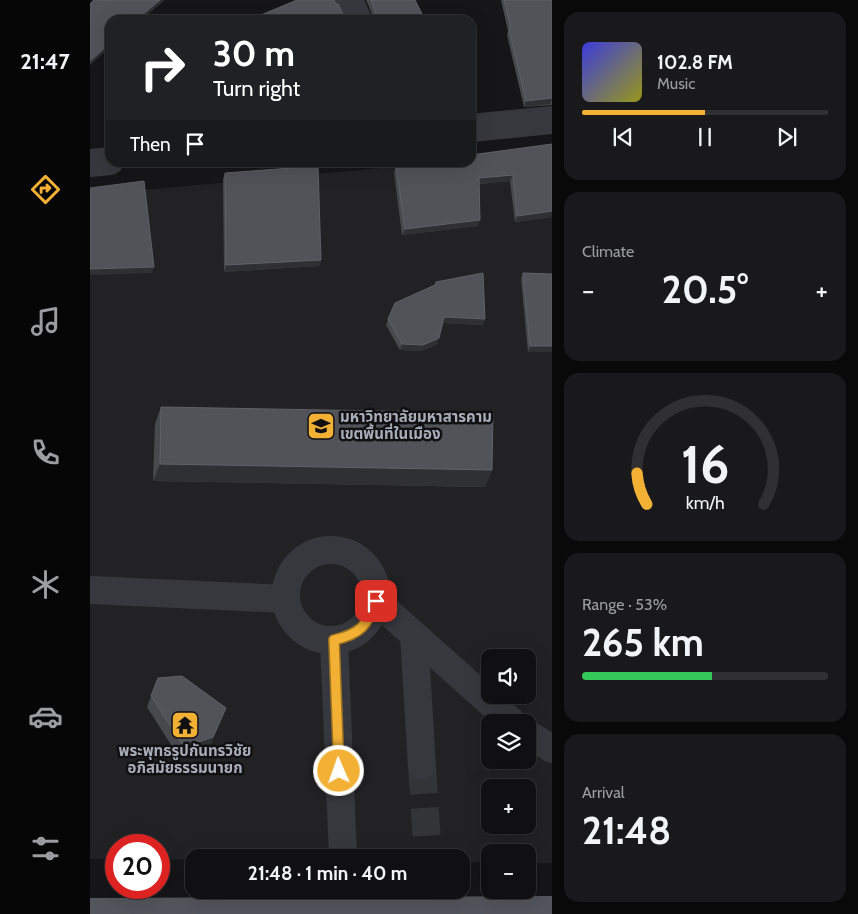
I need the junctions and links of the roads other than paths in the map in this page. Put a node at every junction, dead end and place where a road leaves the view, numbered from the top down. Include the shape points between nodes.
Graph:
1 (349, 0) edge
2 (356, 15) edge
3 (552, 120) edge
4 (476, 128) edge
5 (105, 162) edge
6 (90, 163) edge
7 (90, 590) edge
8 (286, 599) junction
9 (376, 601) junction
10 (414, 635) junction
11 (334, 640) junction
12 (503, 714) edge
13 (536, 739) edge
14 (552, 749) edge
15 (422, 766) tunnel mouth
16 (343, 849) edge
17 (344, 901) edge
18 (552, 910) edge
19 (90, 912) edge

1 - 2 street
3 - 4 street
5 - 6 street
7 - 8 street
8 - 9 street via 287,584 299,564 318,552 333,550 360,560 376,586
8 - 11 street via 296,624 307,634
9 - 10 street
9 - 11 street via 362,628
10 - 12 street
10 - 15 street
11 - 16 street
13 - 14 street
17 - 18 main road
17 - 19 main road

